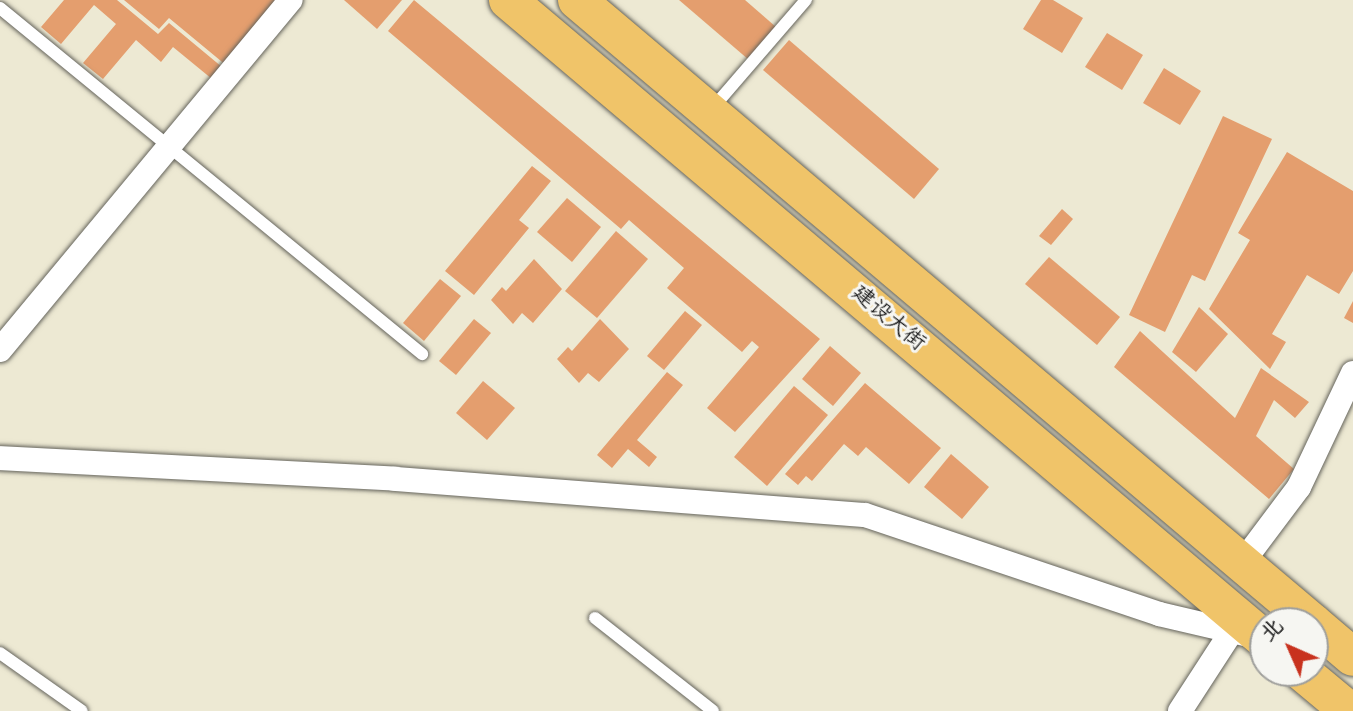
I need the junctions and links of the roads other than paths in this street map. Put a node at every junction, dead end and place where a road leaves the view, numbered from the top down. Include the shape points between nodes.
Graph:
1 (291, 0) edge
2 (508, 0) edge
3 (577, 0) edge
4 (806, 0) edge
5 (0, 8) edge
6 (709, 112) junction
7 (169, 146) junction
8 (0, 350) edge
9 (422, 354) dead end
10 (1353, 373) edge
11 (0, 458) edge
12 (1242, 563) junction
13 (1294, 607) edge
14 (595, 618) dead end
15 (1249, 634) edge
16 (1249, 636) edge
17 (1329, 637) edge
18 (1249, 641) edge
19 (0, 653) edge
20 (1353, 657) edge
21 (1320, 687) edge
22 (82, 711) edge
23 (713, 711) edge
24 (1180, 711) edge
25 (1349, 711) edge

1 - 7 street
2 - 15 main road, 建设大街
3 - 6 main road, 建设大街
4 - 6 lane
5 - 7 lane
6 - 12 main road, 建设大街
7 - 8 street
7 - 9 lane
10 - 12 street via 1299,487
11 - 16 street via 395,479 865,515 1159,614
12 - 13 main road, 建设大街
14 - 23 lane
17 - 20 main road, 建设大街
18 - 24 street
19 - 22 lane
21 - 25 main road

